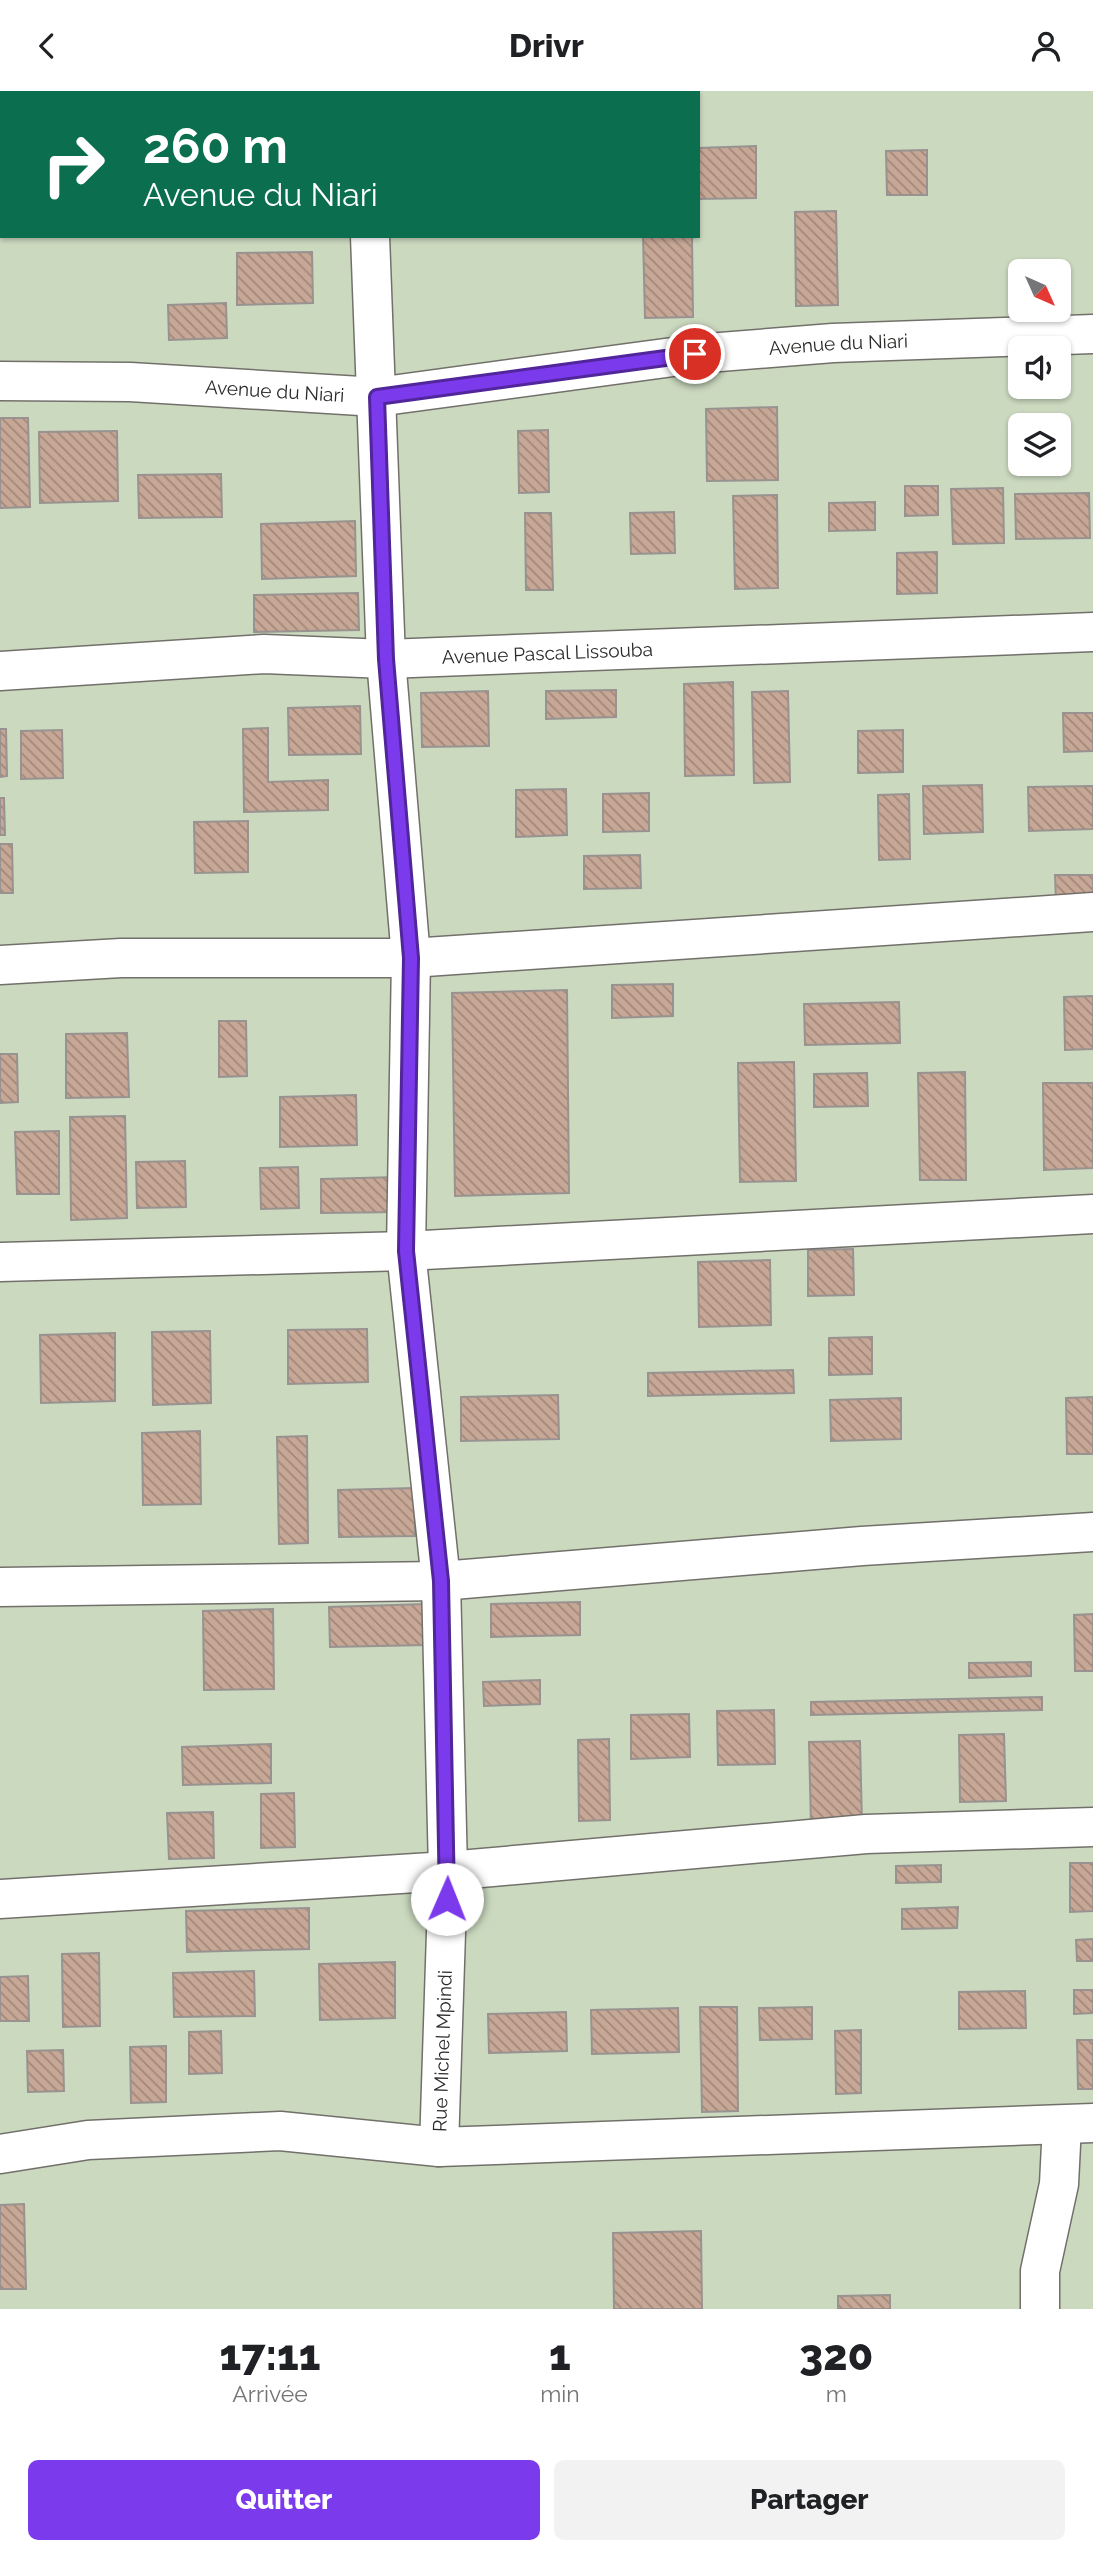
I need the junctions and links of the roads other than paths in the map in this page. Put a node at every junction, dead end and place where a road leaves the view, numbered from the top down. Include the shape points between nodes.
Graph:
1 (370, 238) edge
2 (1093, 334) edge
3 (0, 381) edge
4 (377, 397) junction
5 (1093, 632) edge
6 (386, 659) junction
7 (0, 671) edge
8 (1093, 912) edge
9 (411, 958) junction
10 (0, 965) edge
11 (1093, 1214) edge
12 (406, 1251) junction
13 (0, 1262) edge
14 (1093, 1532) edge
15 (441, 1581) junction
16 (0, 1587) edge
17 (1093, 1827) edge
18 (448, 1871) junction
19 (0, 1899) edge
20 (1077, 2124) edge
21 (439, 2147) junction
22 (0, 2154) edge
23 (1040, 2309) edge

1 - 4 street, Rue Michel Mpindi
2 - 4 street, Avenue du Niari via 833,343 709,353
3 - 4 street, Avenue du Niari via 130,382
4 - 6 street, Rue Michel Mpindi
5 - 6 street, Avenue Pascal Lissouba
6 - 7 street, Avenue Pascal Lissouba via 264,654
6 - 9 street, Rue Michel Mpindi
8 - 9 street
9 - 10 street via 121,958
9 - 12 street, Rue Michel Mpindi
11 - 12 street
12 - 13 street
12 - 15 street, Rue Michel Mpindi
14 - 15 street
15 - 16 street
15 - 18 street, Rue Michel Mpindi
17 - 18 street via 866,1834
18 - 19 street
18 - 21 street, Rue Michel Mpindi
20 - 21 street
20 - 23 street via 1040,2271
21 - 22 street via 280,2131 88,2140

